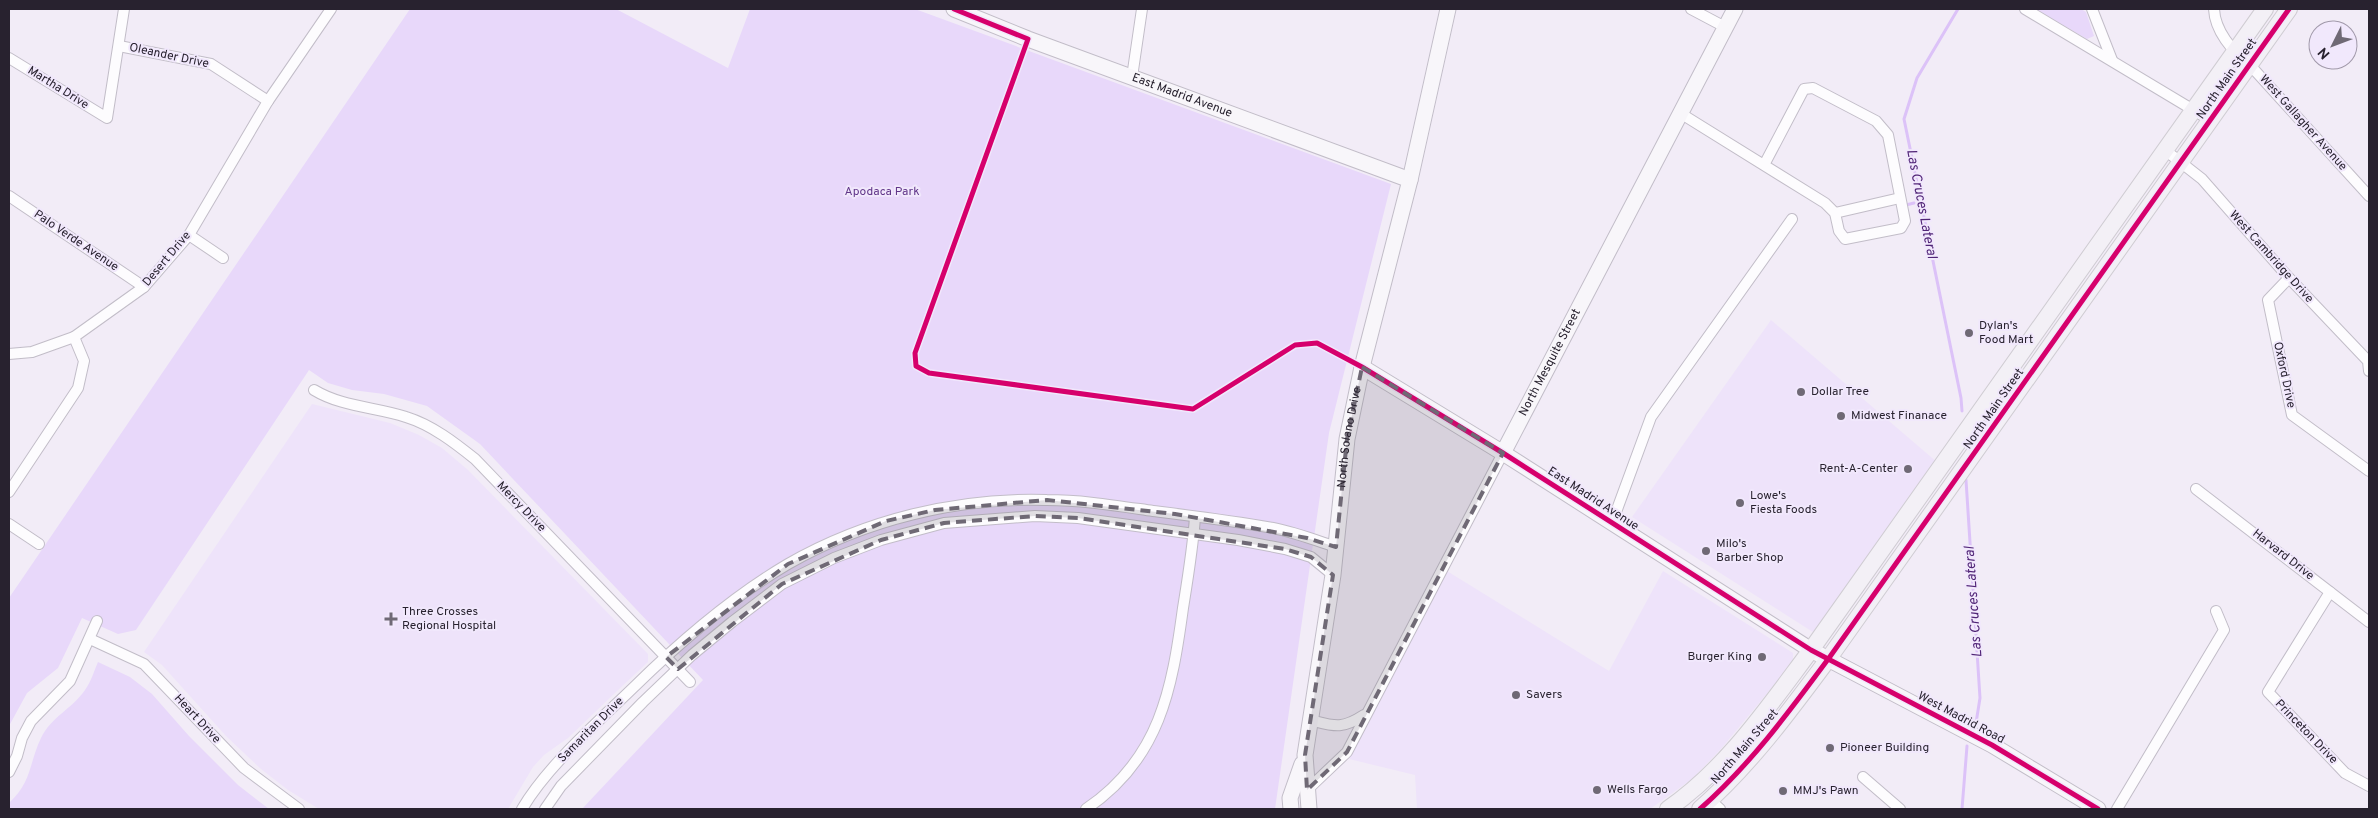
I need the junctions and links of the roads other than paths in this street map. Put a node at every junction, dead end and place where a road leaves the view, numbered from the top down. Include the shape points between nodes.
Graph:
1 (124, 9) edge
2 (331, 9) edge
3 (954, 9) edge
4 (1142, 9) edge
5 (1448, 9) edge
6 (1691, 9) edge
7 (1735, 9) edge
8 (2025, 9) edge
9 (2092, 9) edge
10 (2214, 9) edge
11 (2265, 9) edge
12 (2289, 9) edge
13 (1725, 27) junction
14 (119, 46) junction
15 (2234, 52) junction
16 (9, 58) edge
17 (2112, 60) junction
18 (2249, 64) junction
19 (1132, 77) junction
20 (268, 101) junction
21 (2194, 109) junction
22 (1680, 114) junction
23 (2210, 120) junction
24 (2165, 150) junction
25 (2181, 161) junction
26 (1764, 165) junction
27 (1410, 180) junction
28 (9, 196) edge
29 (2369, 196) edge
30 (1900, 198) junction
31 (1835, 213) junction
32 (1792, 219) dead end
33 (188, 235) junction
34 (223, 258) dead end
35 (2288, 278) junction
36 (144, 287) junction
37 (74, 337) junction
38 (9, 354) edge
39 (1362, 367) junction
40 (2369, 371) edge
41 (314, 390) dead end
42 (1503, 454) junction
43 (2368, 468) edge
44 (2196, 489) dead end
45 (9, 492) edge
46 (964, 505) junction
47 (1910, 510) junction
48 (1194, 517) junction
49 (965, 521) junction
50 (1926, 522) junction
51 (1612, 523) junction
52 (9, 524) edge
53 (1194, 533) junction
54 (39, 544) dead end
55 (1336, 547) junction
56 (810, 553) junction
57 (817, 567) junction
58 (1333, 575) junction
59 (2330, 592) junction
60 (2216, 611) dead end
61 (97, 621) dead end
62 (2369, 622) edge
63 (90, 639) junction
64 (1810, 650) junction
65 (666, 657) junction
66 (1829, 658) junction
67 (678, 669) junction
68 (690, 682) dead end
69 (1364, 715) junction
70 (1310, 720) junction
71 (1305, 755) junction
72 (9, 772) edge
73 (1863, 777) dead end
74 (2369, 786) edge
75 (1307, 790) junction
76 (1693, 792) junction
77 (1710, 806) edge
78 (299, 809) edge
79 (522, 809) edge
80 (545, 809) edge
81 (1086, 809) edge
82 (1290, 809) edge
83 (1309, 809) edge
84 (1668, 809) edge
85 (1900, 809) edge
86 (2098, 809) edge
87 (2117, 809) edge

1 - 14 street
2 - 20 street, Desert Drive
3 - 19 street, East Madrid Avenue
4 - 19 street
5 - 27 street, North Solano Drive
6 - 13 street
7 - 13 street, North Mesquite Street
8 - 17 street
9 - 17 street
10 - 15 street via 2214,19
11 - 15 main road, North Main Street
12 - 18 main road, North Main Street
13 - 22 street, North Mesquite Street
14 - 16 street, Martha Drive via 107,118
14 - 20 street, Oleander Drive via 211,64
15 - 18 street, West Gallagher Avenue
15 - 21 main road, North Main Street
17 - 21 street
18 - 23 main road, North Main Street
18 - 29 street, West Gallagher Avenue
19 - 27 street, East Madrid Avenue
20 - 33 street, Desert Drive
21 - 23 street
21 - 24 main road, North Main Street
22 - 26 street
22 - 42 street, North Mesquite Street
23 - 25 main road, North Main Street
24 - 25 street, West Cambridge Drive
24 - 47 main road, North Main Street
25 - 35 street, West Cambridge Drive via 2202,179
25 - 50 main road, North Main Street
26 - 30 street via 1801,94 1808,87 1880,125 1888,135
26 - 31 street via 1825,203
27 - 39 street, North Solano Drive
28 - 36 street, Palo Verde Avenue
30 - 31 street
30 - 31 street via 1905,221 1901,228 1845,239 1839,231
32 - 51 street via 1650,417
33 - 34 street
33 - 36 street, Desert Drive
35 - 40 street, West Cambridge Drive via 2368,361
35 - 43 street, Oxford Drive via 2268,300 2292,415
36 - 37 street, Desert Drive
37 - 38 street, Desert Drive via 32,352
37 - 45 street via 84,361 78,388
39 - 42 street, East Madrid Avenue
39 - 55 street, North Solano Drive via 1347,439
41 - 65 street, Mercy Drive via 337,401 408,417 458,445
42 - 51 street, East Madrid Avenue
42 - 69 street, North Mesquite Street
44 - 59 street, Harvard Drive
46 - 48 street, Samaritan Drive via 1047,500
46 - 49 street
46 - 56 street, Samaritan Drive via 886,521
47 - 50 main road
47 - 64 main road, North Main Street
48 - 53 street
48 - 55 street, Samaritan Drive via 1274,528
49 - 53 street, Samaritan Drive via 1035,516 1078,518
49 - 57 street, Samaritan Drive via 944,523 881,540
50 - 66 main road, North Main Street
51 - 64 street, East Madrid Avenue
52 - 54 street
53 - 58 street, Samaritan Drive via 1293,551 1311,557
53 - 81 street via 1167,701 1150,741 1123,778
55 - 58 street, North Solano Drive
56 - 57 street
56 - 65 street, Samaritan Drive via 748,590
57 - 67 street, Samaritan Drive via 782,584
58 - 70 street, North Solano Drive
59 - 62 street, Harvard Drive
59 - 74 street, Princeton Drive via 2268,692 2346,773
60 - 87 street via 2224,630
61 - 63 street
63 - 72 street via 70,681 31,721
63 - 78 street, Heart Drive via 144,664 244,768
64 - 66 street, West Madrid Road
64 - 76 main road, North Main Street via 1749,732
65 - 67 street, Mercy Drive
65 - 79 street, Samaritan Drive via 545,777
66 - 77 main road, North Main Street via 1765,744
66 - 86 street, West Madrid Road via 1992,745
67 - 68 street, Mercy Drive
67 - 80 street, Samaritan Drive via 561,786
69 - 70 street via 1350,724 1335,727
69 - 75 street, North Mesquite Street via 1347,752
70 - 71 street, North Solano Drive
71 - 75 street, North Solano Drive
71 - 82 street, North Solano Drive via 1290,798
73 - 85 street
75 - 83 street, North Solano Drive
76 - 77 main road
76 - 84 main road, North Main Street

